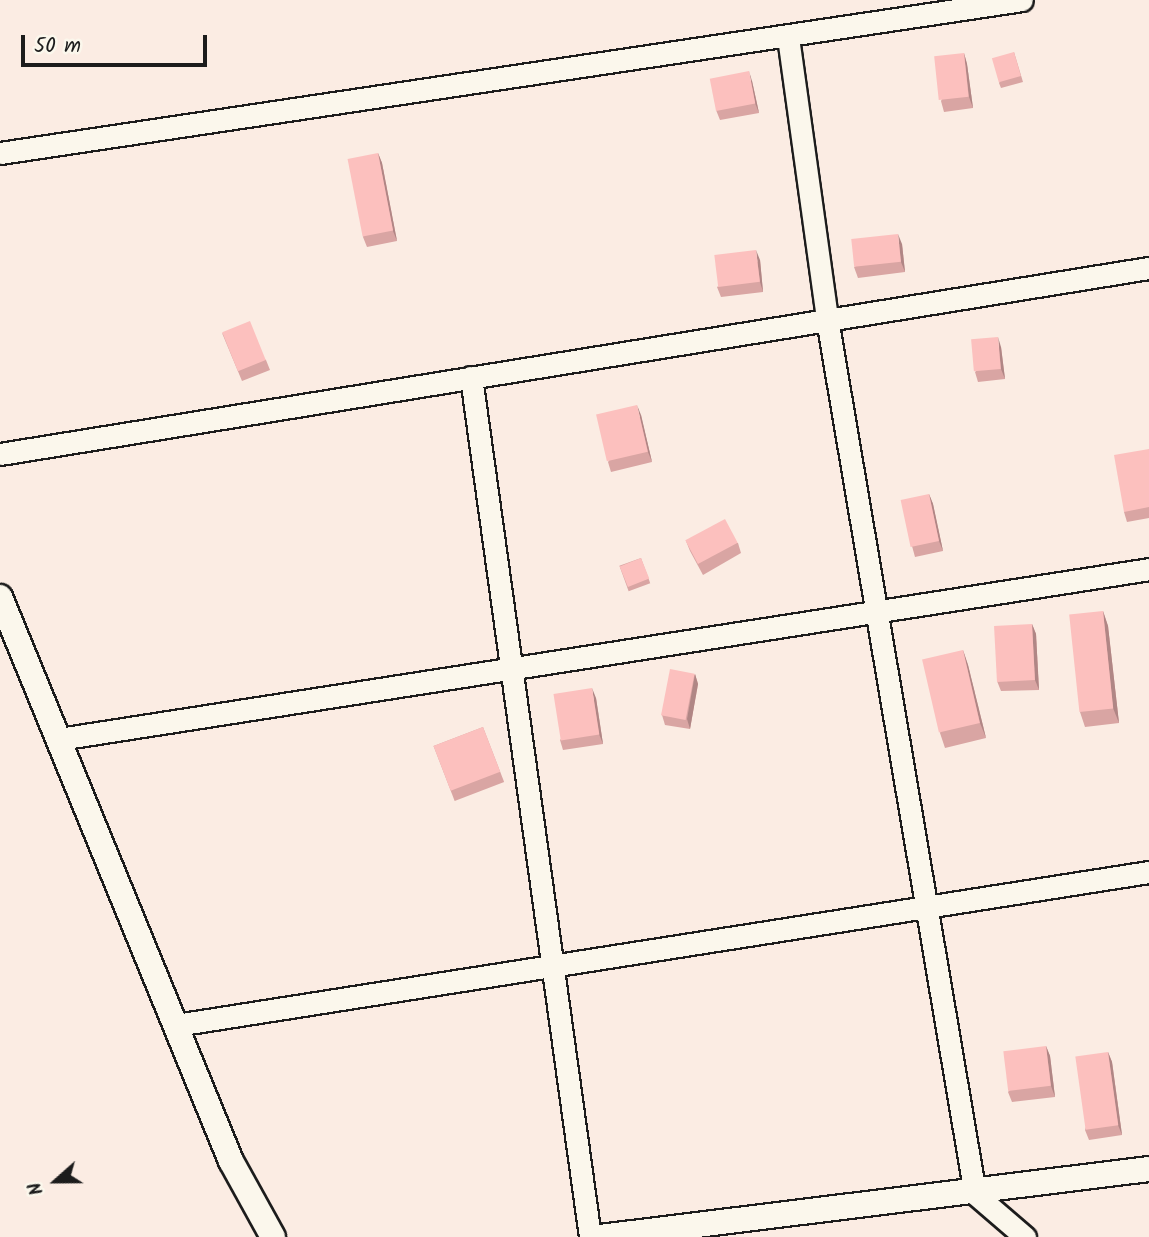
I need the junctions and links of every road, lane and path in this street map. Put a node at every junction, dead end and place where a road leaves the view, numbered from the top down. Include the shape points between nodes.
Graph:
1 (1022, 0) edge
2 (788, 37) junction
3 (0, 153) edge
4 (1149, 268) edge
5 (827, 318) junction
6 (471, 377) junction
7 (0, 454) edge
8 (1149, 569) edge
9 (0, 597) edge
10 (880, 611) junction
11 (511, 668) junction
12 (59, 739) junction
13 (1149, 872) edge
14 (926, 905) junction
15 (552, 965) junction
16 (176, 1025) junction
17 (1149, 1169) edge
18 (975, 1194) junction
19 (272, 1237) edge
20 (590, 1237) edge
21 (600, 1237) edge
22 (1025, 1237) edge

1 - 2 street
2 - 3 street
2 - 5 street
4 - 5 street
5 - 6 street
5 - 10 street
6 - 7 street
6 - 11 street
8 - 10 street
9 - 12 street
10 - 11 street
10 - 14 street
11 - 12 street
11 - 15 street
12 - 16 street
13 - 14 street
14 - 15 street
14 - 18 street
15 - 16 street
15 - 20 street
16 - 19 street via 232,1161
17 - 18 street
18 - 21 street
18 - 22 street

